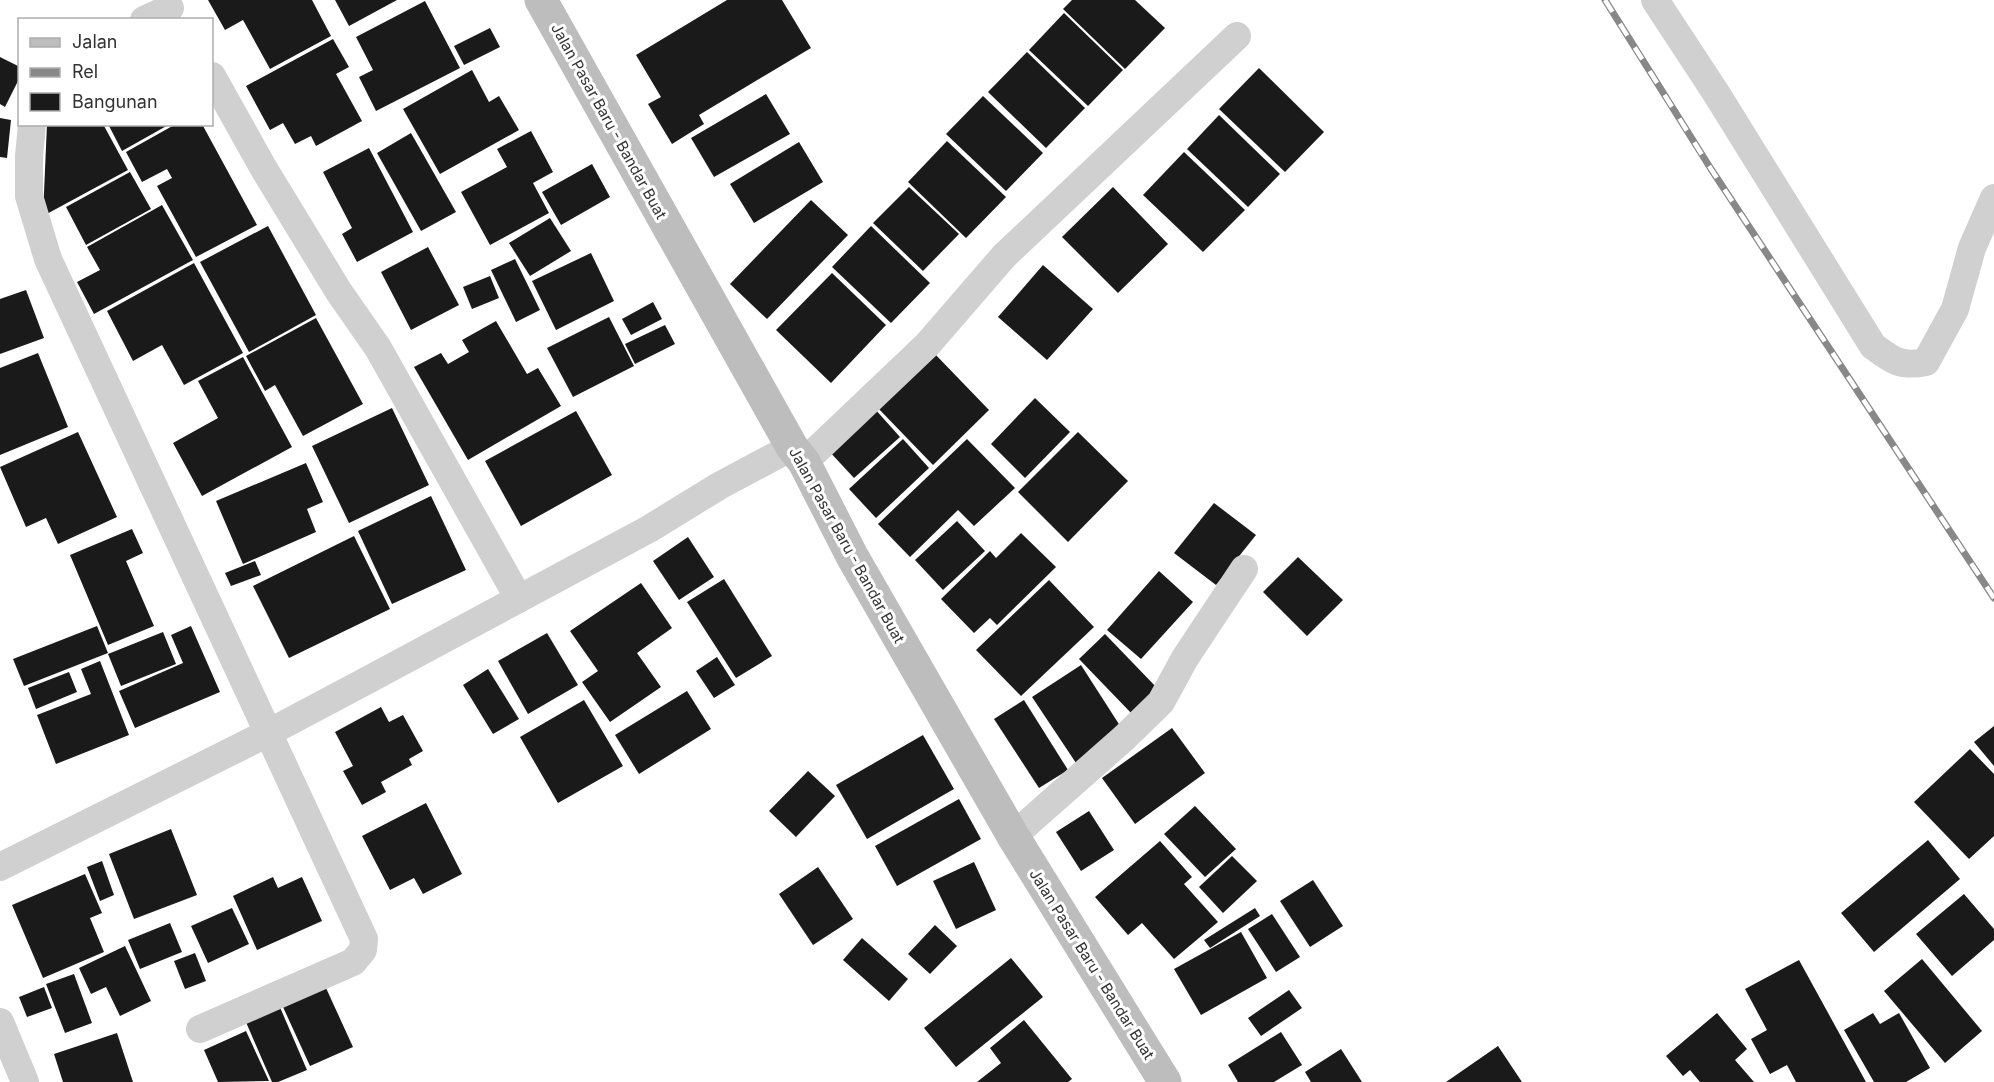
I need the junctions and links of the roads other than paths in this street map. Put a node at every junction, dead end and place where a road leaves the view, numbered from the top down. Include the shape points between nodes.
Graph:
1 (541, 0) edge
2 (1655, 0) edge
3 (171, 9) edge
4 (149, 18) edge
5 (1237, 36) dead end
6 (213, 78) edge
7 (33, 126) edge
8 (1994, 198) edge
9 (798, 454) junction
10 (1244, 569) dead end
11 (519, 598) junction
12 (267, 733) junction
13 (1013, 836) junction
14 (0, 867) edge
15 (0, 1022) edge
16 (200, 1029) dead end
17 (25, 1082) edge
18 (1165, 1082) edge

1 - 9 street, Jalan Pasar Baru - Bandar Buat
2 - 8 street via 1874,346 1893,360 1910,366 1926,362 1955,309 1972,248
3 - 4 street
5 - 9 street via 1004,255 927,345
6 - 11 street via 339,292 378,348
7 - 12 street via 29,196 48,259
9 - 11 street via 719,486 649,529
9 - 13 street, Jalan Pasar Baru - Bandar Buat
10 - 13 street via 1161,702
11 - 12 street
12 - 14 street
12 - 16 street via 352,910 364,939 363,950 353,962
13 - 18 street, Jalan Pasar Baru - Bandar Buat
15 - 17 street

